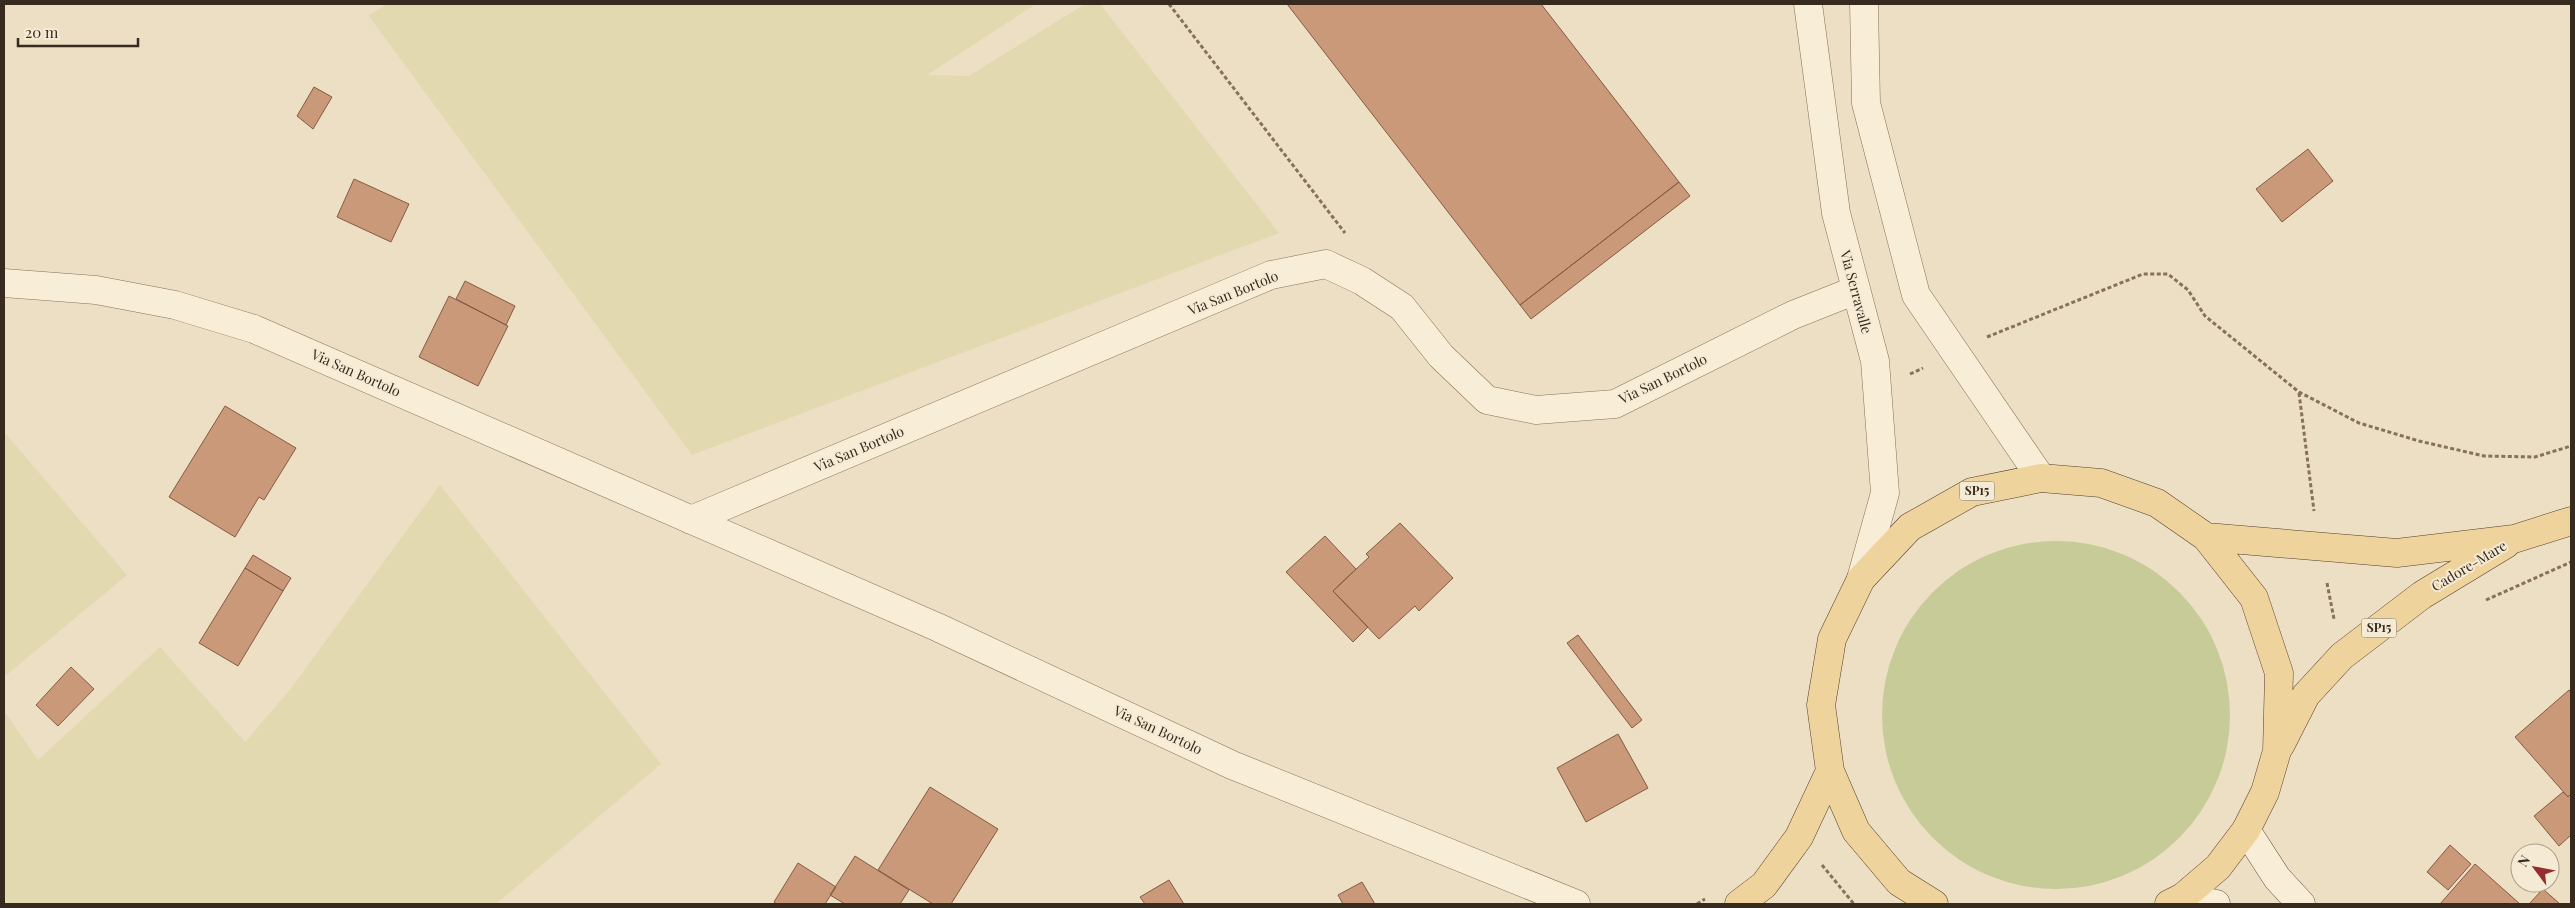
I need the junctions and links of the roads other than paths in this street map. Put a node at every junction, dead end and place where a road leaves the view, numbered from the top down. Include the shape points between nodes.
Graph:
1 (1808, 4) edge
2 (1864, 4) edge
3 (4, 283) edge
4 (1856, 290) junction
5 (2041, 478) junction
6 (691, 520) junction
7 (2571, 520) edge
8 (2206, 537) junction
9 (2514, 539) junction
10 (1861, 579) junction
11 (2277, 751) junction
12 (1830, 771) junction
13 (2246, 830) junction
14 (2176, 901) edge
15 (1576, 904) edge
16 (1739, 904) edge
17 (1934, 904) edge
18 (2216, 904) edge
19 (2301, 904) edge

1 - 4 street, Via Serravalle via 1836,213
2 - 5 street via 1866,103 1916,295
3 - 6 street, Via San Bortolo via 96,290 174,305 254,329
4 - 6 street, Via San Bortolo via 1793,315 1615,404 1536,410 1487,400 1441,356 1402,307 1362,281 1326,264 1271,275
4 - 10 street, Via Serravalle via 1874,360 1885,493
5 - 8 main road, SP15 via 2100,483 2157,503
5 - 10 main road, SP15 via 1972,492 1941,509 1910,527
6 - 15 street, Via San Bortolo via 937,627 1232,765
7 - 9 main road, SP15
8 - 9 main road, Cadore-Mare / SP15 via 2398,552
8 - 11 main road, SP15 via 2254,598 2279,673
9 - 11 main road, Cadore-Mare / SP15 via 2422,595 2342,656 2306,695
10 - 12 main road, SP15 via 1832,639 1821,705
11 - 13 main road, SP15 via 2265,792
12 - 16 main road via 1799,837 1764,885
12 - 17 main road, SP15 via 1856,831 1899,882
13 - 14 main road, SP15 via 2218,867
13 - 19 street via 2277,878
14 - 18 street

